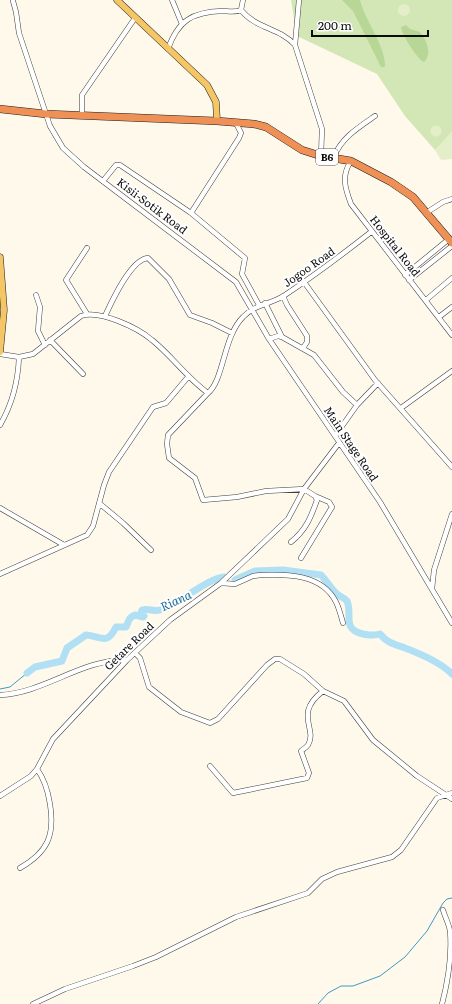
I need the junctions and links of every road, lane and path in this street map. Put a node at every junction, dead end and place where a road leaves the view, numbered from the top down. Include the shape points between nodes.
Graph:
1 (117, 0) edge
2 (172, 0) edge
3 (243, 0) edge
4 (299, 0) edge
5 (12, 1) edge
6 (241, 10) junction
7 (135, 18) junction
8 (182, 24) junction
9 (296, 45) junction
10 (168, 49) junction
11 (0, 109) edge
12 (46, 114) junction
13 (82, 114) junction
14 (375, 116) dead end
15 (217, 121) junction
16 (236, 123) junction
17 (321, 156) junction
18 (334, 157) junction
19 (351, 161) junction
20 (102, 181) junction
21 (452, 199) edge
22 (191, 213) junction
23 (426, 213) junction
24 (371, 232) junction
25 (451, 242) edge
26 (87, 248) dead end
27 (0, 258) edge
28 (405, 275) junction
29 (452, 278) edge
30 (409, 280) junction
31 (304, 282) junction
32 (36, 295) dead end
33 (283, 296) junction
34 (426, 300) junction
35 (264, 303) junction
36 (259, 305) junction
37 (452, 307) edge
38 (253, 310) junction
39 (87, 314) junction
40 (104, 316) junction
41 (439, 317) junction
42 (232, 333) junction
43 (452, 335) edge
44 (282, 337) junction
45 (269, 339) junction
46 (50, 340) junction
47 (45, 344) junction
48 (302, 348) junction
49 (0, 353) edge
50 (19, 357) junction
51 (452, 371) edge
52 (83, 374) dead end
53 (188, 377) junction
54 (378, 384) junction
55 (208, 393) junction
56 (357, 405) junction
57 (401, 408) junction
58 (0, 424) edge
59 (335, 436) junction
60 (339, 443) junction
61 (452, 467) edge
62 (304, 489) junction
63 (315, 496) junction
64 (99, 503) junction
65 (0, 508) edge
66 (452, 514) edge
67 (291, 542) dead end
68 (64, 545) junction
69 (151, 550) dead end
70 (302, 558) dead end
71 (0, 574) edge
72 (221, 583) junction
73 (432, 589) junction
74 (343, 623) dead end
75 (452, 623) edge
76 (135, 653) junction
77 (127, 660) junction
78 (323, 691) junction
79 (0, 696) edge
80 (210, 766) dead end
81 (37, 769) junction
82 (452, 793) edge
83 (442, 795) junction
84 (0, 796) edge
85 (452, 799) edge
86 (20, 868) dead end
87 (443, 910) dead end
88 (33, 1004) edge
89 (442, 1004) edge

1 - 7 main road
2 - 8 street
3 - 6 street
4 - 9 street
5 - 12 street, Kisii-Sotik Road via 19,34
6 - 8 street via 201,13
6 - 9 street via 252,22 287,37
7 - 10 main road
7 - 13 street via 82,94
8 - 10 street via 172,36
9 - 17 street via 322,129
10 - 15 main road via 212,92 216,102
11 - 12 highway, B6
12 - 13 highway, B6
12 - 20 street, Kisii-Sotik Road via 63,148
13 - 15 highway, B6
14 - 18 street via 339,146
15 - 16 highway, B6
16 - 17 highway, B6 via 266,127 302,150
16 - 22 street via 241,133 239,138
17 - 18 highway, B6
18 - 19 highway, B6
19 - 23 highway, B6 via 413,197
19 - 24 street, Hospital Road via 344,171 349,199
20 - 22 street via 116,165 120,165
20 - 38 street, Kisii-Sotik Road via 236,282
21 - 23 street
22 - 36 street via 245,258 242,274
23 - 25 highway, B6
24 - 28 street, Hospital Road
24 - 31 street, Jogoo Road
25 - 28 street
25 - 30 street
26 - 39 street via 66,280
27 - 49 main road via 4,310
28 - 30 street, Hospital Road
29 - 34 street
30 - 34 street, Hospital Road
31 - 33 street, Jogoo Road
31 - 54 street
32 - 47 street via 40,307 38,331
33 - 35 street, Jogoo Road
33 - 48 street via 306,336 307,342
34 - 41 street, Hospital Road
35 - 36 street, Jogoo Road
35 - 44 street
36 - 38 street, Jogoo Road
37 - 41 street
38 - 42 street, Jogoo Road via 244,315
38 - 45 street, Main Stage Road
39 - 40 street
39 - 46 street
40 - 42 street via 130,272 142,260 148,258 169,279 190,315 212,322
40 - 53 street via 151,339
41 - 43 street, Hospital Road
42 - 55 street, Jogoo Road via 217,383
44 - 45 street
44 - 48 street
45 - 59 street, Main Stage Road
46 - 47 street
46 - 52 street
47 - 50 street via 33,354
48 - 56 street via 314,355 343,392
49 - 50 street
50 - 58 street via 18,381
51 - 57 street
53 - 55 street
53 - 64 street via 166,403 153,407 106,479
54 - 56 street
54 - 57 street
55 - 62 street, Jogoo Road via 172,430 167,444 169,458 195,478 202,499
56 - 59 street
57 - 61 street
59 - 60 street, Main Stage Road
60 - 62 street, Getare Road
60 - 73 street, Main Stage Road via 380,502
62 - 63 street
62 - 72 street, Getare Road via 288,520
63 - 67 street via 317,500 306,528
63 - 70 street via 329,502 332,507
64 - 68 street via 93,526 87,535
64 - 69 street
65 - 68 street
66 - 73 street via 434,570
68 - 71 street
72 - 74 street via 235,584 260,575 308,578 331,595
72 - 76 street, Getare Road via 170,620
73 - 75 street, Main Stage Road
76 - 77 street, Getare Road
76 - 78 street via 140,658 149,687 181,712 210,723 218,719 267,665 277,658 298,670
77 - 79 street via 105,662 28,691
77 - 81 street, Getare Road via 53,739
78 - 80 street via 314,699 308,712 310,741 301,751 309,773 307,778 234,793
78 - 83 street via 344,701 373,740
81 - 84 street, Getare Road via 25,781
81 - 86 street via 45,782 49,797 50,835 38,856
82 - 83 street
83 - 85 street
83 - 88 street via 437,798 401,850 392,857 337,872 322,879 308,893 236,916 156,957 65,989
87 - 89 street via 452,944

